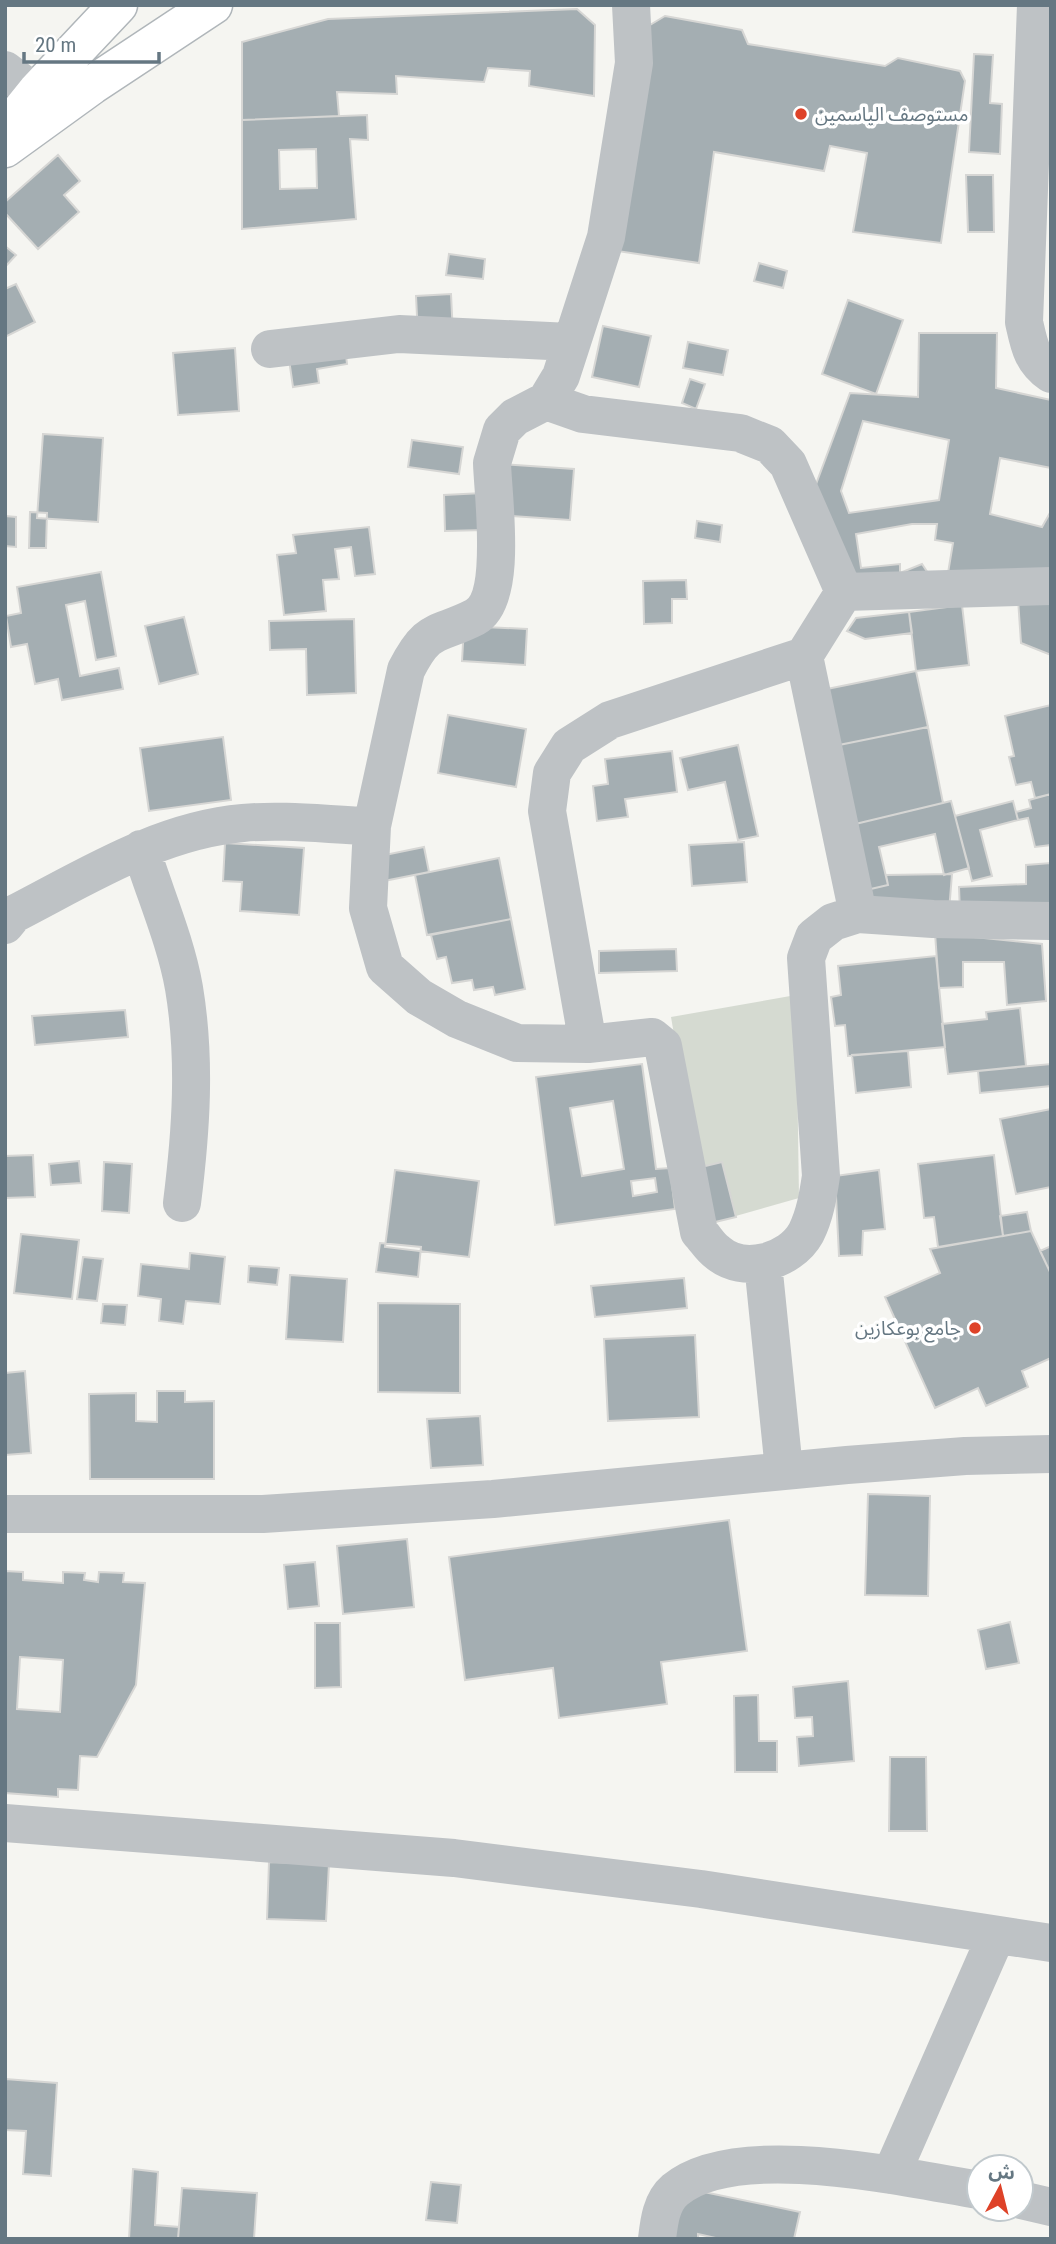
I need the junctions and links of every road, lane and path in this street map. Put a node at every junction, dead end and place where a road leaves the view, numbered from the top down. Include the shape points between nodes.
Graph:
1 (118, 5) edge
2 (213, 5) edge
3 (631, 5) edge
4 (1036, 5) edge
5 (1051, 6) edge
6 (5, 70) edge
7 (47, 101) junction
8 (5, 132) edge
9 (5, 148) edge
10 (570, 342) junction
11 (270, 349) dead end
12 (1051, 374) edge
13 (546, 401) junction
14 (1051, 586) edge
15 (844, 592) junction
16 (804, 656) junction
17 (372, 826) junction
18 (141, 849) junction
19 (858, 914) junction
20 (1051, 921) edge
21 (5, 925) edge
22 (588, 1044) junction
23 (182, 1203) dead end
24 (763, 1263) junction
25 (1051, 1454) edge
26 (784, 1470) junction
27 (5, 1514) edge
28 (5, 1823) edge
29 (996, 1936) junction
30 (1051, 1943) edge
31 (891, 2175) junction
32 (965, 2188) edge
33 (657, 2239) edge

1 - 7 street
2 - 7 street
3 - 10 street via 634,63 606,237
4 - 5 street
4 - 12 street via 1024,322 1031,354
6 - 7 street
7 - 8 street
7 - 9 street
10 - 11 street via 399,334
10 - 13 street via 561,376
13 - 15 street via 583,414 740,433 770,445 788,464
13 - 17 street via 515,417 495,446 496,580 491,600 477,616 440,629 418,647 406,670
14 - 15 street
15 - 16 street
16 - 19 street
16 - 22 street via 610,720 569,746 552,773 547,811
17 - 18 street via 243,823 188,833
17 - 22 street via 368,908 385,967 419,997 457,1019 517,1043
18 - 21 street via 14,914
18 - 23 street via 183,986 191,1050 191,1131
19 - 20 street
19 - 24 street via 833,922 814,937 806,958 821,1176 816,1210 805,1236 790,1254
22 - 24 street via 652,1037 663,1045 699,1231 718,1254 740,1262
24 - 26 street
25 - 26 street
26 - 27 street via 493,1499 263,1514
28 - 29 street via 494,1862
29 - 30 street
29 - 31 street
31 - 32 street
31 - 33 street via 773,2164 699,2175 673,2191 661,2212

